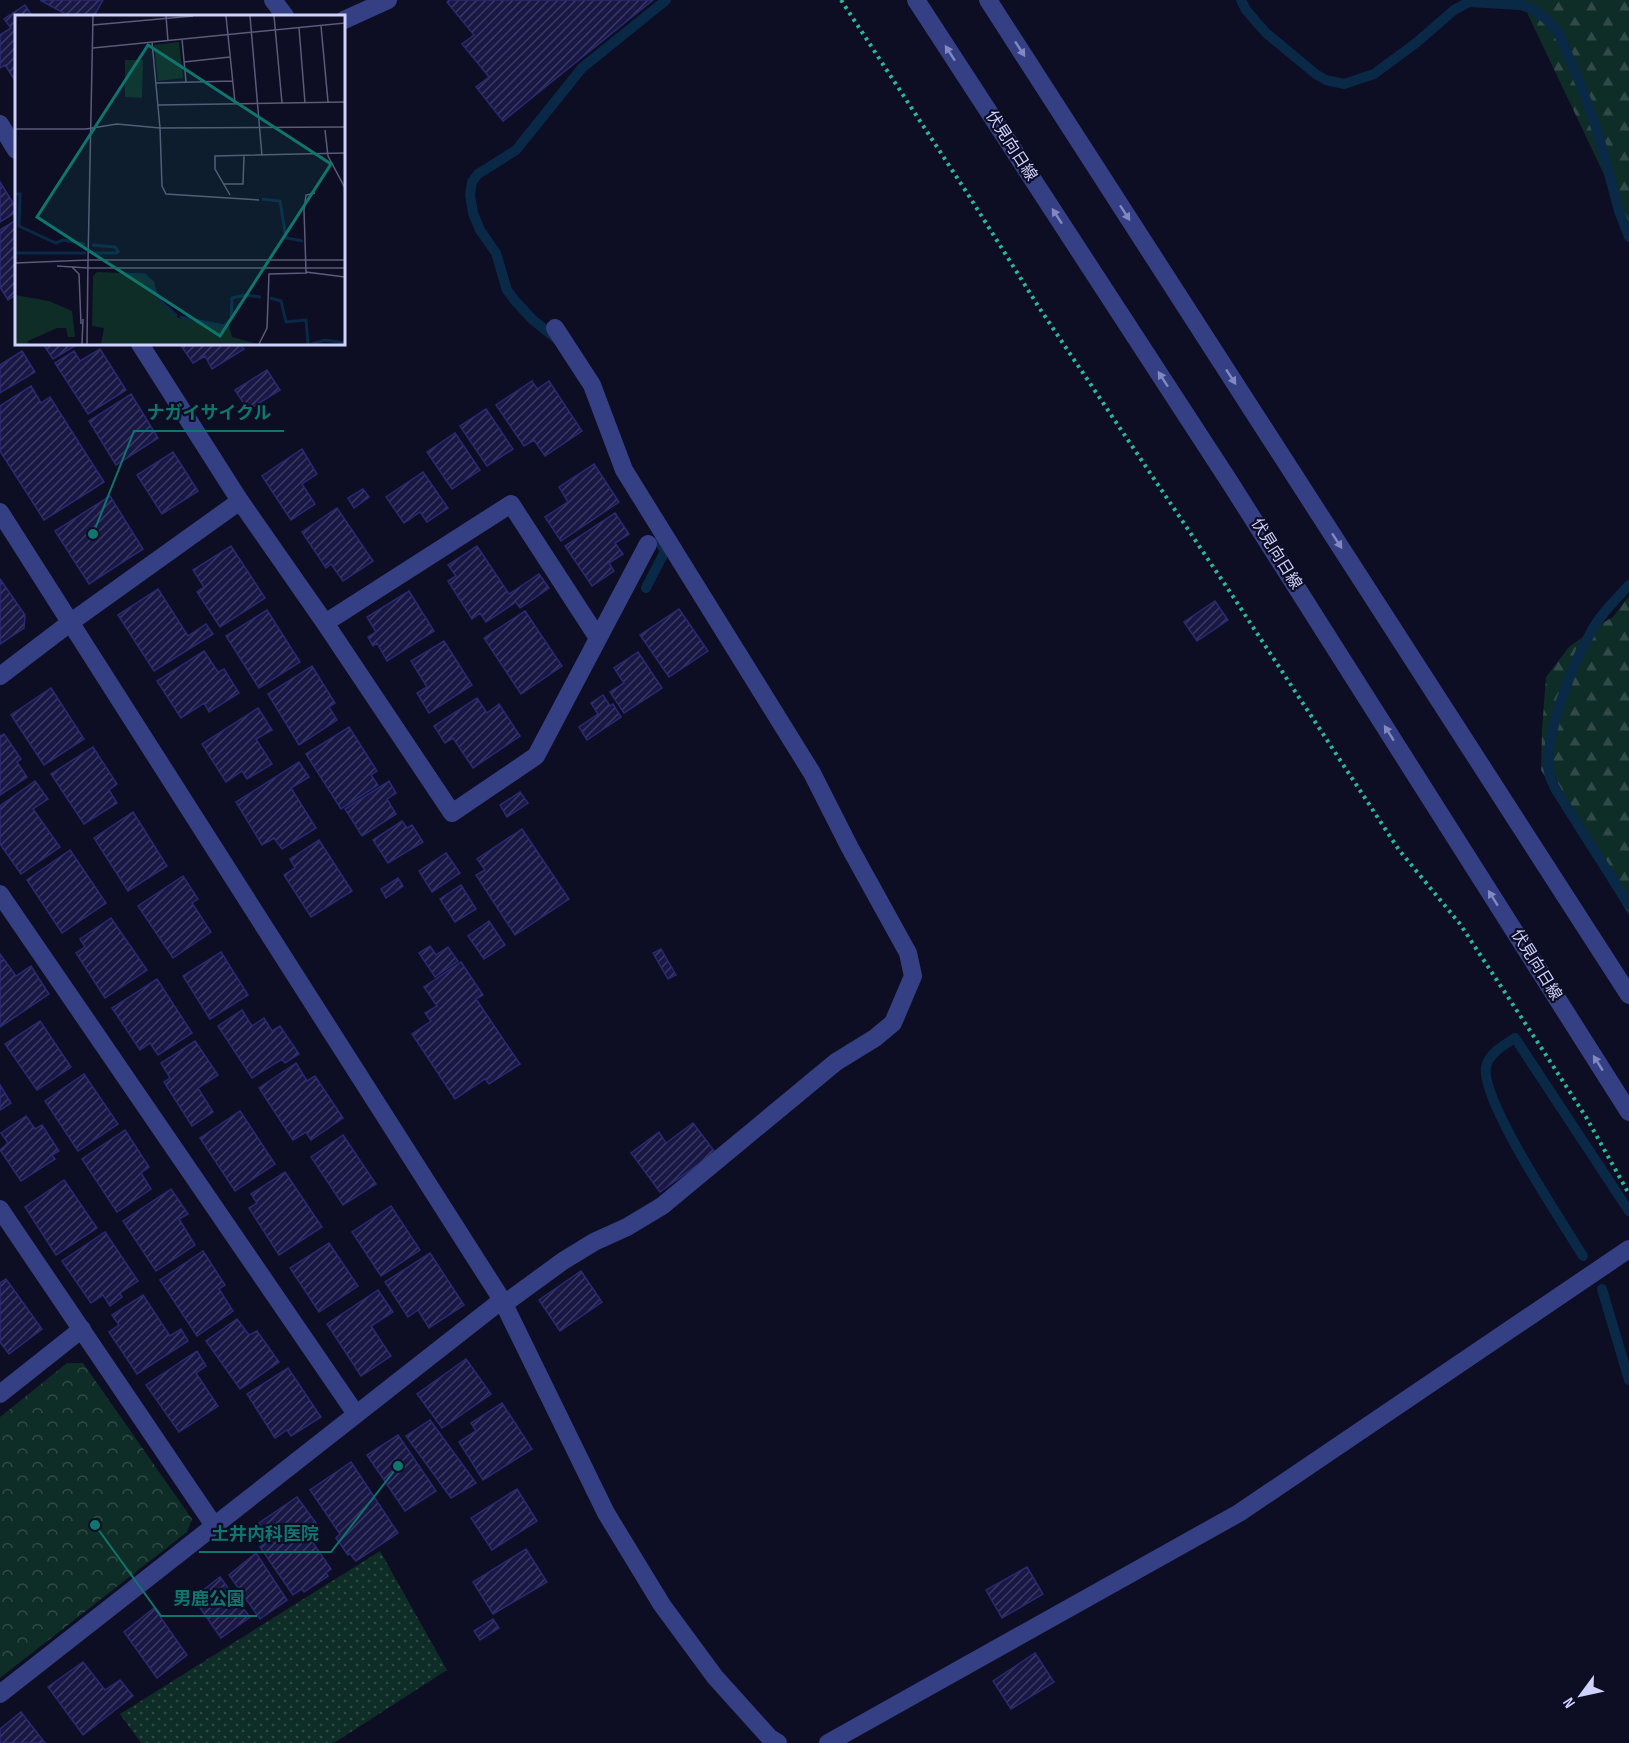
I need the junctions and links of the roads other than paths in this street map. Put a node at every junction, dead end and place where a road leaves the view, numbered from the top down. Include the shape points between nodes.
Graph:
1 (273, 0) edge
2 (388, 0) edge
3 (916, 0) edge
4 (988, 0) edge
5 (284, 15) edge
6 (345, 20) edge
7 (0, 124) edge
8 (15, 148) edge
9 (555, 328) dead end
10 (141, 345) edge
11 (240, 501) junction
12 (0, 512) edge
13 (648, 544) dead end
14 (71, 622) junction
15 (325, 623) junction
16 (598, 638) junction
17 (0, 676) edge
18 (0, 894) edge
19 (6, 916) edge
20 (1629, 995) edge
21 (1629, 1112) edge
22 (0, 1209) edge
23 (1629, 1249) edge
24 (503, 1302) junction
25 (82, 1329) junction
26 (0, 1394) edge
27 (356, 1414) junction
28 (213, 1524) junction
29 (0, 1694) edge
30 (778, 1743) edge
31 (828, 1743) edge

1 - 5 street
2 - 6 street
21 -> 3 street, 伏見向日線 via 1229,481
4 -> 20 street
7 - 8 street
9 - 24 street via 592,384 624,470 812,773 908,953 913,976 893,1023 884,1031 836,1062 662,1206 594,1242
10 - 11 street
11 - 14 street
11 - 15 street
12 - 14 street
13 - 16 street
14 - 17 street
14 - 24 street
15 - 16 street via 511,504
15 - 16 street via 452,813 536,756
18 - 19 street
19 - 27 street
22 - 25 street
23 - 31 street via 1239,1513
24 - 27 street
24 - 30 street via 606,1513 662,1605 715,1677
25 - 26 street
25 - 28 street
27 - 28 street
28 - 29 street

